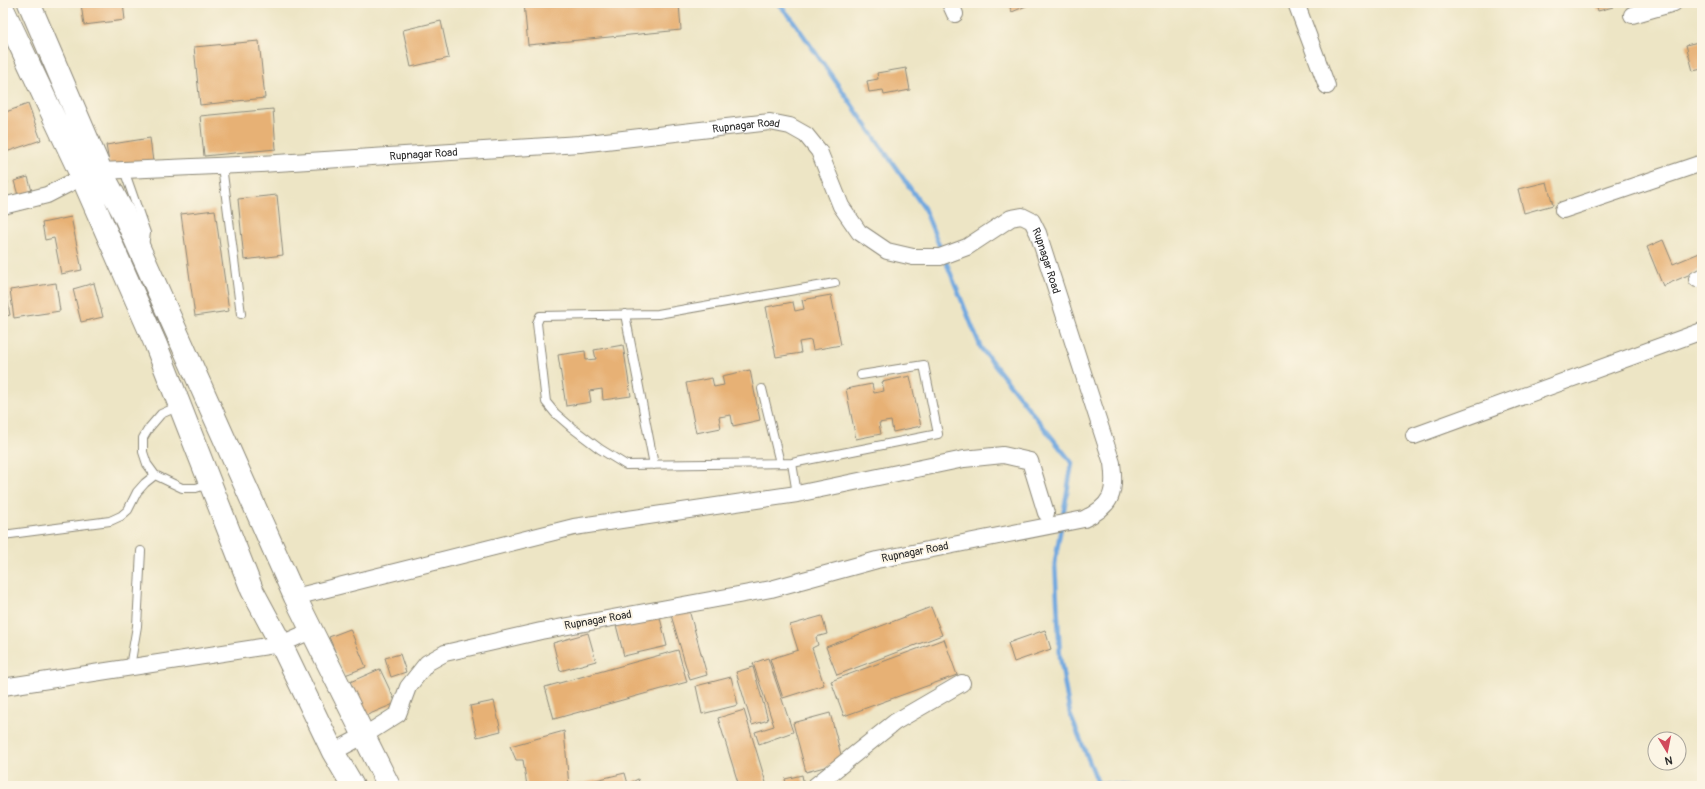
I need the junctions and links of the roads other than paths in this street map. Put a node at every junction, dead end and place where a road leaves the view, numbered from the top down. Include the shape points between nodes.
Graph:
1 (29, 3) edge
2 (1296, 3) edge
3 (1674, 3) edge
4 (3, 8) edge
5 (1632, 14) dead end
6 (1327, 86) dead end
7 (1702, 163) edge
8 (222, 166) junction
9 (124, 170) junction
10 (91, 174) junction
11 (3, 206) edge
12 (1563, 210) dead end
13 (143, 257) junction
14 (835, 283) dead end
15 (241, 314) dead end
16 (625, 314) junction
17 (1702, 331) edge
18 (861, 375) dead end
19 (762, 389) dead end
20 (170, 410) dead end
21 (1414, 436) dead end
22 (780, 463) junction
23 (792, 463) junction
24 (654, 465) junction
25 (155, 475) junction
26 (210, 483) junction
27 (797, 494) junction
28 (1049, 520) junction
29 (3, 535) edge
30 (141, 551) dead end
31 (295, 597) junction
32 (311, 631) junction
33 (281, 644) junction
34 (130, 667) junction
35 (962, 683) dead end
36 (3, 687) edge
37 (365, 735) junction
38 (333, 752) junction
39 (353, 786) edge
40 (389, 786) edge
41 (815, 786) edge

1 - 10 main road
2 - 6 street
3 - 5 street
4 - 10 main road
7 - 12 street
8 - 9 street, Rupnagar Road
8 - 15 lane
8 - 28 street, Rupnagar Road via 580,144 770,122 790,126 806,135 819,150 841,206 859,232 887,251 913,257 946,255 967,247 1011,218 1022,216 1032,221 1038,233 1112,463 1115,482 1110,499 1100,512 1084,520 1072,522
9 - 10 street, Rupnagar Road
9 - 13 lane via 146,233
10 - 11 street via 46,195
10 - 13 main road via 123,212
10 - 26 main road
13 - 31 main road
14 - 16 lane via 658,314
16 - 24 lane
16 - 24 lane via 540,316 537,323 546,402 571,427 626,465
17 - 21 street
18 - 23 lane via 924,364 938,434
19 - 22 lane
20 - 25 lane via 161,414 143,438 143,452 147,464
22 - 23 lane
22 - 24 lane
23 - 27 lane
25 - 26 lane via 182,488 196,488
25 - 29 lane via 137,492 128,510 110,521
26 - 33 main road via 252,590
27 - 28 street via 964,459 1003,455 1030,461
27 - 31 street via 574,527
28 - 37 street, Rupnagar Road via 877,560 771,589 541,630 445,653 427,663 408,687 398,714
30 - 34 lane via 137,626
31 - 32 main road
32 - 33 street
32 - 37 main road
33 - 34 street
33 - 38 main road
34 - 36 street
35 - 41 street via 895,722
37 - 38 street, Rupnagar Road
37 - 40 main road
38 - 39 main road

